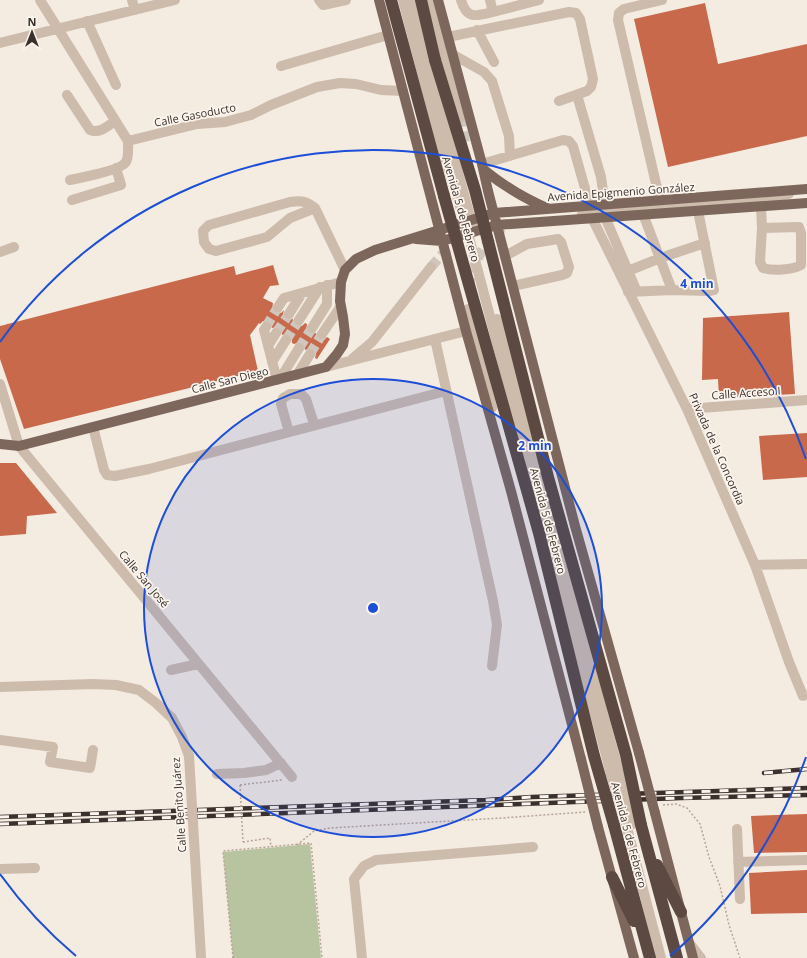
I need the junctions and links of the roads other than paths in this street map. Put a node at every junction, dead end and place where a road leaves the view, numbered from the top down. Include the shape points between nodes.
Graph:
1 (40, 0) edge
2 (175, 0) edge
3 (319, 0) edge
4 (346, 0) edge
5 (379, 0) edge
6 (391, 0) edge
7 (403, 0) edge
8 (412, 0) edge
9 (421, 0) edge
10 (430, 0) edge
11 (438, 0) edge
12 (461, 0) edge
13 (490, 0) edge
14 (539, 0) edge
15 (662, 0) edge
16 (133, 5) edge
17 (493, 12) junction
18 (88, 21) junction
19 (57, 29) junction
20 (477, 30) junction
21 (388, 35) junction
22 (448, 37) junction
23 (0, 43) edge
24 (452, 54) junction
25 (494, 62) dead end
26 (281, 66) dead end
27 (116, 85) dead end
28 (403, 91) junction
29 (67, 95) dead end
30 (577, 95) junction
31 (559, 101) dead end
32 (461, 118) tunnel mouth
33 (115, 121) junction
34 (128, 141) junction
35 (510, 156) junction
36 (483, 167) junction
37 (116, 168) junction
38 (70, 180) dead end
39 (807, 190) edge
40 (72, 200) dead end
41 (660, 201) junction
42 (807, 203) edge
43 (605, 205) junction
44 (590, 206) junction
45 (761, 207) junction
46 (314, 208) junction
47 (698, 210) junction
48 (514, 212) junction
49 (494, 213) junction
50 (548, 213) junction
51 (643, 214) junction
52 (605, 217) junction
53 (592, 218) junction
54 (468, 221) junction
55 (514, 224) junction
56 (497, 225) junction
57 (762, 228) junction
58 (439, 230) junction
59 (471, 233) junction
60 (411, 239) junction
61 (442, 241) junction
62 (705, 243) junction
63 (14, 248) dead end
64 (0, 252) edge
65 (505, 256) junction
66 (660, 258) junction
67 (431, 267) tunnel mouth
68 (345, 270) junction
69 (628, 271) junction
70 (341, 282) junction
71 (324, 286) junction
72 (513, 286) junction
73 (672, 290) junction
74 (302, 292) junction
75 (632, 292) junction
76 (327, 304) junction
77 (341, 306) junction
78 (278, 307) tunnel mouth
79 (468, 309) dead end
80 (289, 314) tunnel mouth
81 (299, 320) tunnel mouth
82 (329, 325) junction
83 (266, 327) tunnel mouth
84 (312, 328) tunnel mouth
85 (466, 331) junction
86 (276, 333) tunnel mouth
87 (322, 334) tunnel mouth
88 (435, 339) junction
89 (286, 340) tunnel mouth
90 (268, 346) junction
91 (299, 348) tunnel mouth
92 (310, 354) tunnel mouth
93 (349, 361) junction
94 (272, 362) junction
95 (326, 367) junction
96 (297, 375) junction
97 (278, 379) junction
98 (0, 384) edge
99 (446, 391) junction
100 (807, 400) edge
101 (687, 409) junction
102 (314, 424) junction
103 (93, 427) junction
104 (289, 432) junction
105 (0, 444) edge
106 (18, 446) junction
107 (511, 491) junction
108 (807, 564) edge
109 (755, 565) junction
110 (198, 664) junction
111 (492, 666) dead end
112 (171, 670) dead end
113 (0, 687) edge
114 (803, 696) dead end
115 (0, 740) edge
116 (93, 750) dead end
117 (281, 763) junction
118 (217, 774) dead end
119 (292, 777) dead end
120 (628, 824) junction
121 (737, 829) dead end
122 (533, 846) dead end
123 (647, 846) junction
124 (807, 860) edge
125 (738, 862) junction
126 (35, 868) dead end
127 (0, 869) edge
128 (612, 877) junction
129 (740, 899) dead end
130 (681, 912) junction
131 (645, 943) junction
132 (690, 944) junction
133 (201, 957) edge
134 (362, 958) edge
135 (634, 958) edge
136 (650, 958) edge
137 (661, 958) edge
138 (668, 958) edge
139 (677, 958) edge
140 (693, 958) edge
141 (701, 958) edge

1 - 19 street
2 - 16 street
3 - 4 street via 323,5
5 - 21 main road
6 - 120 highway, Avenida 5 de Febrero, bridge via 539,533 594,756
7 - 54 street via 441,145
8 - 54 street
9 - 120 highway, Avenida 5 de Febrero, bridge via 435,60 474,190 548,478 626,755
10 - 32 street
11 - 22 main road
12 - 17 street via 468,14 476,16
13 - 17 street
14 - 17 street
15 - 41 street via 624,9 619,13 618,20
16 - 18 street
18 - 19 street
18 - 27 street
19 - 23 street
19 - 33 street
20 - 22 street
20 - 25 street
20 - 30 street via 569,12 576,13 580,19 593,79 591,87
21 - 26 street
21 - 28 main road
22 - 24 main road
24 - 35 street via 484,72 492,81 509,136
24 - 36 main road
28 - 34 street, Calle Gasoducto via 340,83 318,87 251,115 225,122 197,124
28 - 58 main road
29 - 33 street via 90,130 95,132
30 - 31 street
30 - 43 street via 601,177
33 - 34 street
34 - 37 street via 126,161
35 - 36 street
35 - 44 street via 563,140 568,141 573,146
36 - 49 main road
36 - 50 main road via 510,190
37 - 38 street
37 - 40 street via 121,185
39 - 41 main road, Avenida Epigmenio González
39 - 50 street via 762,199
41 - 43 main road, Avenida Epigmenio González
42 - 45 main road
43 - 44 main road, Avenida Epigmenio González
44 - 50 main road, Avenida Epigmenio González
45 - 47 main road
45 - 57 street
46 - 46 street via 307,202 290,202 209,225 203,231 204,242 208,249 216,251 267,236 290,218
46 - 68 street
47 - 51 main road
47 - 62 street
48 - 49 main road, Avenida Epigmenio González
48 - 50 main road, Avenida Epigmenio González
48 - 55 main road via 508,218
49 - 54 main road, Avenida Epigmenio González
49 - 56 main road
51 - 52 main road
51 - 66 street
52 - 53 main road
52 - 69 street
53 - 55 main road
53 - 75 street, Privada de la Concordia
54 - 58 main road, Avenida Epigmenio González
54 - 59 street
55 - 56 main road
56 - 59 main road
56 - 65 main road
57 - 57 street via 760,262 763,268 796,268 801,265 799,227
58 - 60 main road, Avenida Epigmenio González
58 - 61 main road
59 - 61 main road
59 - 120 street, bridge
60 - 61 main road
60 - 68 main road, Avenida Epigmenio González via 374,250 356,259
61 - 85 main road
62 - 66 street
62 - 73 street via 714,290
63 - 64 street
65 - 72 main road
65 - 72 street via 528,244 558,239 569,267 567,273 562,275
66 - 69 street
66 - 73 street
67 - 93 street via 372,342
68 - 70 main road
69 - 75 street
70 - 71 street
70 - 77 main road
71 - 74 street
71 - 76 street
71 - 81 street
72 - 130 main road, bridge via 577,533
73 - 75 street
74 - 78 street via 284,298
74 - 80 street
75 - 101 street, Privada de la Concordia
76 - 82 street
76 - 84 street
77 - 82 street
77 - 95 main road via 343,345
79 - 107 street
82 - 87 street
83 - 90 street via 264,330
85 - 88 street, Calle San Diego
85 - 107 main road
86 - 90 street
88 - 93 street, Calle San Diego
88 - 99 street
89 - 94 street
90 - 94 street
91 - 97 street
92 - 96 street
93 - 95 street, Calle San Diego
94 - 97 street
95 - 96 main road, Calle San Diego
96 - 97 main road, Calle San Diego
97 - 103 main road, Calle San Diego
98 - 106 street, Calle San José
99 - 102 street
99 - 111 street via 493,601 497,625
100 - 101 street, Calle Acceso I
101 - 109 street, Privada de la Concordia
102 - 104 street
102 - 104 street via 306,399 301,394 290,394 283,398 281,404
103 - 104 street via 104,470 108,475 115,476
103 - 106 main road, Calle San Diego
105 - 106 main road, Calle San Diego
106 - 110 street, Calle San José
107 - 128 main road, bridge
108 - 109 street
109 - 114 street, Privada de la Concordia
110 - 112 street
110 - 117 street, Calle San José
113 - 133 street, Calle Benito Juárez, bridge via 116,685 138,690 172,718 182,736 188,756
115 - 116 street via 53,747 50,762 90,768
117 - 118 street via 266,770
117 - 119 street, Calle San José
120 - 123 highway, Avenida 5 de Febrero
120 - 131 highway, Avenida 5 de Febrero
120 - 137 street
120 - 138 street
121 - 125 street
122 - 134 street via 376,860 364,866 354,879
123 - 130 highway
123 - 139 highway, Avenida 5 de Febrero
124 - 125 street
125 - 129 street
126 - 127 street
128 - 131 highway
128 - 135 main road
130 - 132 main road
131 - 136 highway, Avenida 5 de Febrero
132 - 140 main road
132 - 141 street

